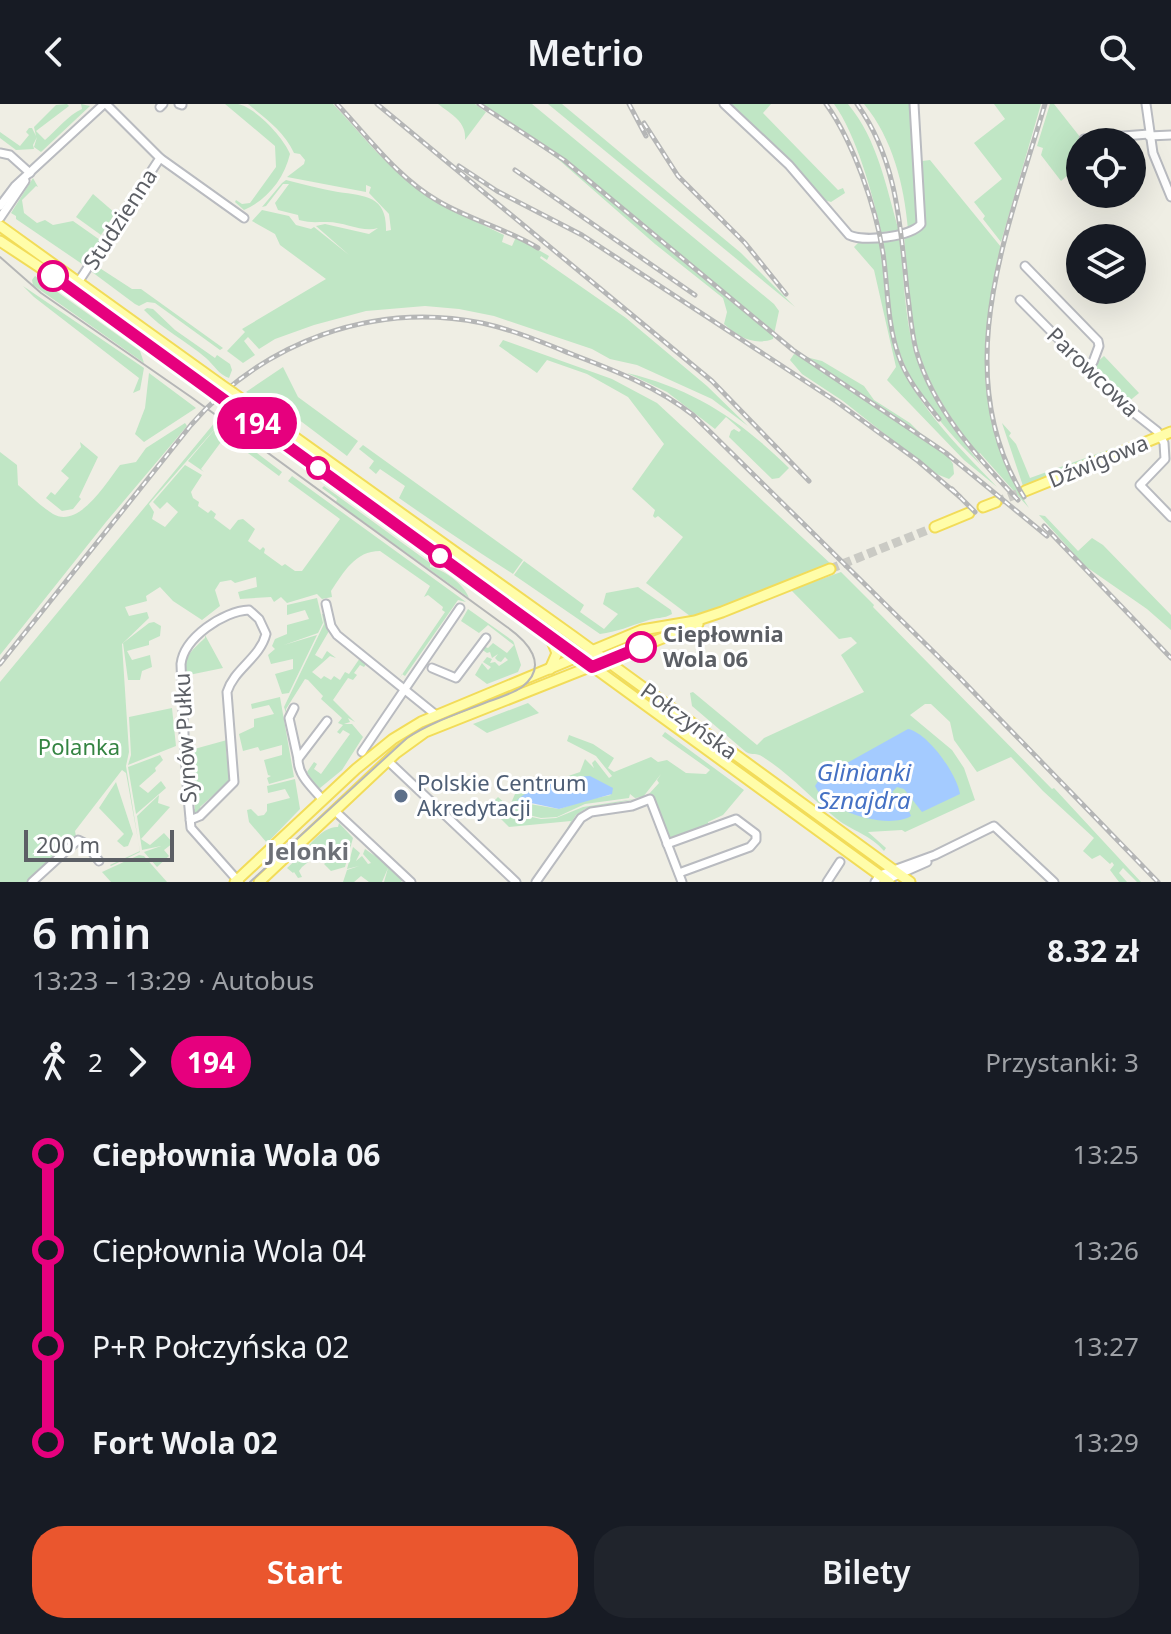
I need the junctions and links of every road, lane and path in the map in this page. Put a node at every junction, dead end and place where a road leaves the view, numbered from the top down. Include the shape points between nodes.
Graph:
1 (105, 104) edge
2 (724, 104) edge
3 (914, 104) edge
4 (1146, 104) edge
5 (1146, 135) edge
6 (1149, 135) junction
7 (1171, 135) edge
8 (0, 153) edge
9 (160, 158) junction
10 (30, 173) junction
11 (1171, 197) edge
12 (0, 206) edge
13 (0, 218) edge
14 (244, 218) dead end
15 (0, 226) edge
16 (0, 241) edge
17 (1025, 266) dead end
18 (75, 285) junction
19 (1020, 300) dead end
20 (1093, 362) dead end
21 (230, 397) junction
22 (1166, 434) edge
23 (1025, 491) tunnel mouth
24 (996, 502) tunnel mouth
25 (983, 507) dead end
26 (969, 513) dead end
27 (1171, 517) edge
28 (935, 527) tunnel mouth
29 (830, 569) tunnel mouth
30 (510, 592) junction
31 (503, 602) junction
32 (326, 604) dead end
33 (460, 608) dead end
34 (722, 612) junction
35 (547, 633) junction
36 (486, 638) dead end
37 (594, 651) junction
38 (580, 657) junction
39 (607, 661) junction
40 (592, 667) junction
41 (432, 668) dead end
42 (549, 670) junction
43 (405, 690) junction
44 (294, 708) dead end
45 (436, 715) junction
46 (327, 721) dead end
47 (362, 752) dead end
48 (298, 759) junction
49 (388, 761) junction
50 (322, 799) junction
51 (335, 811) junction
52 (190, 820) junction
53 (667, 844) junction
54 (99, 861) dead end
55 (840, 862) dead end
56 (902, 876) edge
57 (680, 878) edge
58 (883, 880) edge
59 (237, 881) edge
60 (32, 882) edge
61 (259, 882) edge
62 (411, 882) edge
63 (516, 882) edge
64 (536, 882) edge
65 (827, 882) edge
66 (1054, 882) edge

1 - 9 street
1 - 10 street
2 - 3 street via 789,165 849,235 862,239 912,232 921,224
4 - 6 street
5 - 6 street
6 - 7 street
6 - 11 street
8 - 10 street
9 - 14 street
9 - 18 street, Studzienna
10 - 12 street
10 - 13 street
15 - 18 main road
16 - 18 main road
17 - 20 street, Parowcowa via 1098,341
18 - 21 main road, Połczyńska, bridge
19 - 22 street, Parowcowa via 1120,401
21 - 30 main road, Połczyńska
21 - 31 main road, Połczyńska
22 - 23 main road, Dźwigowa
22 - 27 street via 1165,459 1140,485
24 - 25 main road
26 - 28 main road
29 - 34 main road
30 - 31 main road via 502,596
30 - 37 main road, Połczyńska
31 - 35 main road, Połczyńska
32 - 43 street via 333,631
33 - 43 street
34 - 37 main road via 642,630
34 - 39 main road
35 - 38 main road, Połczyńska
35 - 42 main road via 557,651
36 - 41 street via 456,678
37 - 38 main road
37 - 39 main road, Połczyńska
38 - 40 main road, Połczyńska
38 - 42 main road
39 - 40 main road
39 - 56 main road, Połczyńska
40 - 49 main road via 433,728
40 - 58 main road, Połczyńska
42 - 45 main road
43 - 45 street
43 - 47 street
44 - 48 street via 289,718
45 - 50 main road via 393,739
46 - 48 street
48 - 50 street via 301,774
49 - 51 main road
49 - 63 street
50 - 59 main road
51 - 61 main road
51 - 62 street
52 - 52 street, Synów Pułku via 234,782 227,692 266,634 249,610 206,629 182,656
52 - 59 street, Synów Pułku via 197,837
53 - 57 street
53 - 57 street via 736,819 756,834 750,847
53 - 64 street via 650,799 591,812 581,818
54 - 60 street via 84,842 76,841
55 - 65 street
56 - 58 street
56 - 66 street via 994,826

